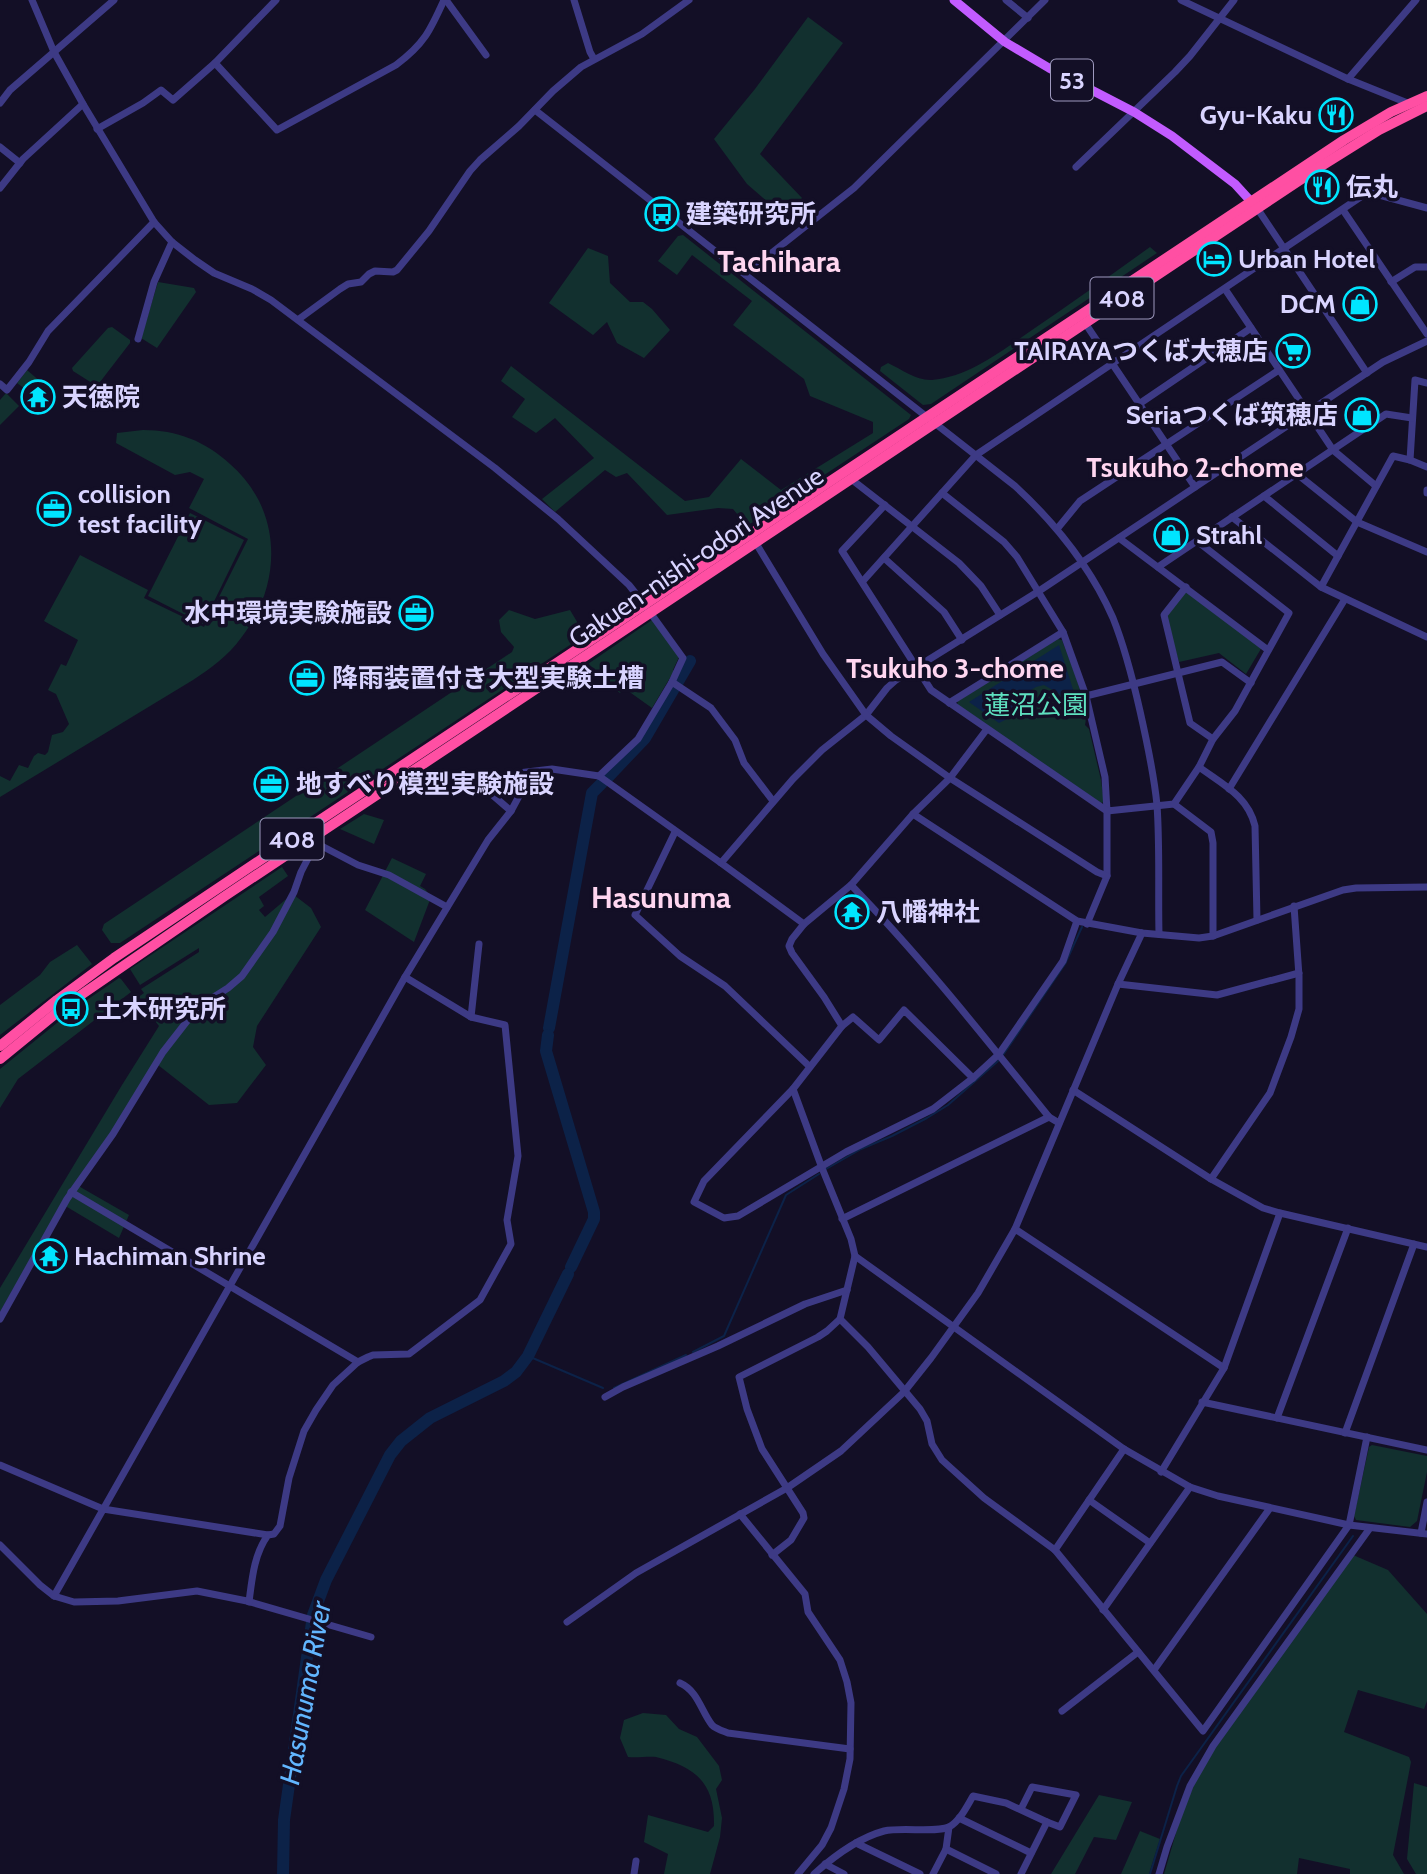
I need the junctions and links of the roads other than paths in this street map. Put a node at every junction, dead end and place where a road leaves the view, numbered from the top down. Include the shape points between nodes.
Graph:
1 (32, 0) edge
2 (114, 0) edge
3 (276, 0) edge
4 (445, 0) edge
5 (574, 0) edge
6 (689, 0) edge
7 (954, 0) edge
8 (1006, 0) edge
9 (1045, 0) edge
10 (1181, 0) edge
11 (1234, 0) edge
12 (1416, 0) edge
13 (1220, 17) junction
14 (1028, 18) junction
15 (1004, 42) junction
16 (54, 52) junction
17 (486, 55) dead end
18 (594, 59) junction
19 (215, 63) junction
20 (1348, 79) junction
21 (1427, 96) edge
22 (0, 103) edge
23 (83, 104) junction
24 (1410, 104) junction
25 (1425, 108) edge
26 (535, 110) junction
27 (1134, 112) junction
28 (97, 129) junction
29 (0, 147) edge
30 (20, 163) junction
31 (1076, 167) dead end
32 (0, 188) edge
33 (1254, 204) junction
34 (1427, 208) edge
35 (1343, 210) junction
36 (154, 222) junction
37 (172, 242) junction
38 (1284, 249) junction
39 (1427, 267) edge
40 (745, 274) junction
41 (1391, 282) junction
42 (1224, 289) junction
43 (299, 319) junction
44 (1085, 323) junction
45 (1251, 328) junction
46 (1427, 334) edge
47 (138, 339) dead end
48 (1427, 341) edge
49 (1112, 363) junction
50 (1279, 370) junction
51 (1367, 373) junction
52 (1427, 383) edge
53 (0, 384) edge
54 (1139, 404) junction
55 (1307, 412) junction
56 (1412, 418) junction
57 (931, 420) junction
58 (1166, 444) junction
59 (1332, 450) junction
60 (976, 455) junction
61 (1410, 460) junction
62 (1427, 467) edge
63 (1297, 474) junction
64 (851, 479) junction
65 (1376, 486) junction
66 (1195, 487) junction
67 (942, 493) junction
68 (1264, 496) junction
69 (885, 505) junction
70 (1232, 517) junction
71 (1357, 522) junction
72 (912, 526) junction
73 (1057, 529) junction
74 (753, 538) junction
75 (1119, 538) junction
76 (1197, 541) junction
77 (1427, 552) edge
78 (1338, 556) junction
79 (884, 558) junction
80 (1082, 563) junction
81 (1158, 567) junction
82 (863, 581) junction
83 (1185, 587) junction
84 (1321, 587) junction
85 (1039, 591) junction
86 (1346, 599) junction
87 (648, 608) junction
88 (1000, 615) junction
89 (1063, 632) junction
90 (1427, 637) edge
91 (962, 640) junction
92 (1268, 650) junction
93 (915, 667) junction
94 (1178, 672) junction
95 (672, 683) junction
96 (1134, 683) junction
97 (1251, 683) junction
98 (1086, 696) junction
99 (949, 703) junction
100 (866, 715) junction
101 (987, 729) junction
102 (1213, 739) junction
103 (1199, 767) junction
104 (532, 772) junction
105 (510, 774) dead end
106 (599, 776) junction
107 (950, 778) junction
108 (481, 785) dead end
109 (1229, 789) junction
110 (773, 801) junction
111 (1174, 804) junction
112 (1157, 805) junction
113 (511, 811) junction
114 (1107, 811) junction
115 (913, 814) junction
116 (675, 832) junction
117 (315, 840) junction
118 (721, 863) junction
119 (1107, 877) junction
120 (851, 885) junction
121 (1427, 887) edge
122 (1294, 906) junction
123 (447, 907) junction
124 (1077, 920) junction
125 (1257, 920) junction
126 (804, 924) junction
127 (1087, 924) junction
128 (1142, 933) junction
129 (1159, 934) junction
130 (1213, 936) junction
131 (479, 944) dead end
132 (1299, 974) junction
133 (405, 977) junction
134 (1118, 984) junction
135 (471, 1017) junction
136 (842, 1026) junction
137 (0, 1046) edge
138 (999, 1054) junction
139 (0, 1059) edge
140 (810, 1066) junction
141 (973, 1078) junction
142 (793, 1089) junction
143 (1073, 1090) junction
144 (1049, 1117) junction
145 (1059, 1123) junction
146 (821, 1168) junction
147 (1212, 1179) junction
148 (71, 1192) junction
149 (1280, 1213) junction
150 (842, 1219) junction
151 (1348, 1228) junction
152 (1015, 1230) junction
153 (1414, 1244) junction
154 (1427, 1247) edge
155 (855, 1256) junction
156 (230, 1287) junction
157 (848, 1290) junction
158 (0, 1319) edge
159 (840, 1319) junction
160 (954, 1328) junction
161 (358, 1362) junction
162 (1224, 1368) junction
163 (904, 1392) junction
164 (605, 1397) dead end
165 (1202, 1402) junction
166 (1277, 1418) junction
167 (1345, 1433) junction
168 (1367, 1437) junction
169 (1124, 1449) junction
170 (1427, 1450) edge
171 (0, 1465) edge
172 (1161, 1472) junction
173 (1190, 1487) junction
174 (787, 1488) junction
175 (1089, 1500) junction
176 (1427, 1502) edge
177 (1270, 1508) junction
178 (103, 1509) junction
179 (740, 1514) junction
180 (1349, 1525) junction
181 (1370, 1528) junction
182 (1424, 1534) edge
183 (268, 1535) junction
184 (1150, 1543) junction
185 (0, 1545) edge
186 (1055, 1550) junction
187 (772, 1555) junction
188 (54, 1596) junction
189 (249, 1602) junction
190 (1103, 1610) junction
191 (567, 1622) dead end
192 (371, 1637) dead end
193 (1138, 1652) junction
194 (1154, 1670) junction
195 (680, 1683) dead end
196 (1062, 1711) dead end
197 (850, 1749) junction
198 (1021, 1809) junction
199 (959, 1818) junction
200 (1046, 1822) junction
201 (949, 1827) junction
202 (856, 1843) junction
203 (946, 1849) junction
204 (1031, 1853) junction
205 (636, 1861) dead end
206 (825, 1864) junction
207 (907, 1871) edge
208 (634, 1874) edge
209 (798, 1874) edge
210 (814, 1874) edge
211 (844, 1874) edge
212 (920, 1874) edge
213 (933, 1874) edge
214 (996, 1874) edge
215 (1021, 1874) edge
216 (1159, 1874) edge

1 - 16 street
2 - 16 street
3 - 19 street
4 - 17 street
4 - 19 street via 426,37 411,54 277,130
5 - 18 street
6 - 18 street via 642,34
7 - 15 main road, 53
8 - 14 street
9 - 14 street
10 - 13 street
11 - 13 street
12 - 20 street
13 - 20 street
13 - 27 street via 1190,56
14 - 15 street
15 - 27 main road, 53
15 - 40 street via 854,188
16 - 22 street
16 - 23 street
18 - 26 street via 570,75
19 - 28 street via 173,100 161,90
20 - 24 street
21 - 24 highway, Gakuen-nishi-odori Avenue / 408
23 - 28 street
23 - 30 street
24 - 25 street
24 - 33 highway, Gakuen-nishi-odori Avenue / 408 via 1344,139
25 - 33 highway, Gakuen-nishi-odori Avenue / 408
26 - 40 street
26 - 43 street via 470,171 397,270 375,271 348,284
27 - 31 street
27 - 33 main road, 53 via 1195,152
28 - 36 street
29 - 30 street
30 - 32 street
33 - 38 street
33 - 44 highway, Gakuen-nishi-odori Avenue / 408
33 - 57 highway, Gakuen-nishi-odori Avenue / 408
34 - 35 street via 1368,192
35 - 38 street
35 - 41 street
36 - 37 street
36 - 53 street via 48,331 7,390
37 - 43 street via 214,273 260,293
37 - 47 street via 154,282
38 - 42 street
38 - 51 street
39 - 41 street via 1415,267
40 - 57 street
41 - 46 street
42 - 45 street
42 - 49 street
43 - 87 street via 531,496
44 - 49 street
44 - 57 highway, Gakuen-nishi-odori Avenue / 408
45 - 50 street
45 - 54 street
48 - 51 street
49 - 54 street
49 - 60 street
50 - 55 street
50 - 58 street
51 - 55 street
52 - 56 street via 1415,380
54 - 58 street
55 - 59 street
55 - 66 street
56 - 59 street via 1386,414
56 - 61 street
57 - 60 street
57 - 64 highway, Gakuen-nishi-odori Avenue / 408
57 - 74 highway, Gakuen-nishi-odori Avenue / 408
58 - 66 street
58 - 73 street via 1080,501
59 - 63 street
59 - 65 street
60 - 67 street
60 - 73 street
61 - 62 street
61 - 65 street via 1393,456
63 - 68 street
63 - 71 street
64 - 69 street
64 - 74 highway, Gakuen-nishi-odori Avenue / 408
65 - 71 street
66 - 75 street
67 - 72 street
67 - 85 street via 1004,542
68 - 70 street
68 - 78 street
69 - 72 street
69 - 82 street via 842,551
70 - 76 street
70 - 84 street
71 - 77 street
71 - 78 street
72 - 79 street
72 - 88 street via 959,563
73 - 80 street
74 - 87 highway, Gakuen-nishi-odori Avenue / 408
74 - 100 street
75 - 80 street
75 - 81 street
76 - 81 street
76 - 92 street via 1289,613
78 - 84 street
79 - 82 street
79 - 91 street via 944,612
80 - 85 street
80 - 96 street via 1114,622
81 - 83 street
82 - 93 street
83 - 92 street
83 - 94 street via 1164,615
84 - 86 street
85 - 88 street
85 - 89 street
86 - 90 street
86 - 109 street
87 - 95 street via 683,658
87 - 117 highway, Gakuen-nishi-odori Avenue / 408
87 - 137 highway, Gakuen-nishi-odori Avenue / 408 via 114,958
88 - 91 street
89 - 98 street
89 - 99 street
91 - 93 street
92 - 97 street
93 - 99 street via 931,690
93 - 100 street via 887,688
94 - 96 street
94 - 97 street via 1222,662
94 - 102 street via 1190,723
95 - 106 street via 638,738
95 - 110 street via 711,708
96 - 98 street
96 - 112 street
97 - 102 street
98 - 114 street via 1105,777
99 - 101 street
100 - 107 street
100 - 110 street via 822,750
101 - 107 street
101 - 114 street
102 - 103 street
103 - 109 street
103 - 111 street
104 - 105 street
104 - 106 street via 552,769
104 - 113 street
106 - 116 street
107 - 115 street
107 - 119 street
108 - 113 street
109 - 125 street via 1246,802 1255,826
110 - 118 street
111 - 112 street
111 - 130 street via 1211,832
112 - 114 street
112 - 129 street
113 - 123 street
114 - 119 street
115 - 120 street
115 - 124 street
116 - 118 street
116 - 140 street via 635,915 680,956 725,986
117 - 123 street
117 - 139 highway, Gakuen-nishi-odori Avenue / 408 via 65,1006
117 - 148 street via 294,892 248,969 198,1007 177,1033
118 - 126 street
119 - 127 street
120 - 126 street
120 - 138 street via 897,932
121 - 122 street via 1343,890
122 - 125 street
122 - 132 street
123 - 133 street
124 - 127 street
124 - 138 street via 1063,961
125 - 130 street
126 - 136 street via 789,946
127 - 128 street
128 - 129 street
128 - 134 street
129 - 130 street
131 - 135 street
132 - 134 street via 1217,995
132 - 147 street via 1299,1009 1270,1093
133 - 135 street
133 - 156 street
134 - 143 street
135 - 161 street via 505,1025 518,1156 507,1220 511,1244 480,1300 440,1331 409,1354 373,1355
136 - 140 street
136 - 141 street via 853,1017 879,1040 904,1010
138 - 141 street
138 - 144 street
140 - 142 street
141 - 146 street via 933,1109
142 - 146 street
142 - 146 street via 704,1181 695,1202 724,1217 738,1216
143 - 145 street
143 - 147 street
144 - 145 street
144 - 150 street
145 - 152 street
146 - 150 street
147 - 149 street
148 - 156 street
148 - 158 street
149 - 151 street
149 - 162 street
150 - 155 street
151 - 153 street
151 - 166 street
152 - 160 street
152 - 162 street
153 - 154 street
153 - 167 street
155 - 157 street
155 - 160 street
156 - 161 street
156 - 178 street
157 - 159 street
157 - 164 street via 805,1304
159 - 163 street
159 - 174 street via 818,1337 739,1377 762,1449
160 - 163 street
160 - 169 street
161 - 183 street via 333,1385 304,1431 280,1526
162 - 165 street
163 - 174 street via 841,1451
163 - 186 street via 927,1421 932,1444 942,1460 984,1498
165 - 166 street
165 - 172 street
166 - 167 street
167 - 168 street
168 - 170 street
168 - 180 street
169 - 172 street
169 - 175 street
171 - 178 street
172 - 173 street
173 - 177 street
173 - 184 street
174 - 179 street
174 - 187 street via 804,1518 790,1540
175 - 184 street
175 - 186 street
176 - 182 street
177 - 180 street
177 - 194 street
178 - 183 street
178 - 188 street
179 - 187 street
179 - 191 street via 636,1573
180 - 181 street
180 - 194 street via 1203,1731
181 - 182 street
181 - 216 street via 1213,1746 1190,1786
183 - 189 street via 261,1545
184 - 190 street
185 - 188 street
186 - 190 street
187 - 197 street via 805,1594 808,1612 840,1660 851,1703
188 - 189 street via 74,1602 118,1601 197,1591
189 - 192 street
190 - 193 street
193 - 194 street
193 - 196 street
195 - 197 street via 699,1700 713,1727 728,1733
197 - 209 street via 844,1789 831,1828
198 - 199 street via 973,1796
198 - 200 street
198 - 200 street via 1032,1787 1076,1795 1060,1827
199 - 201 street
199 - 204 street
200 - 204 street
201 - 202 street via 896,1828
201 - 203 street
202 - 206 street
202 - 207 street
203 - 213 street
203 - 214 street
204 - 215 street
205 - 208 street
206 - 210 street
206 - 211 street
207 - 212 street

